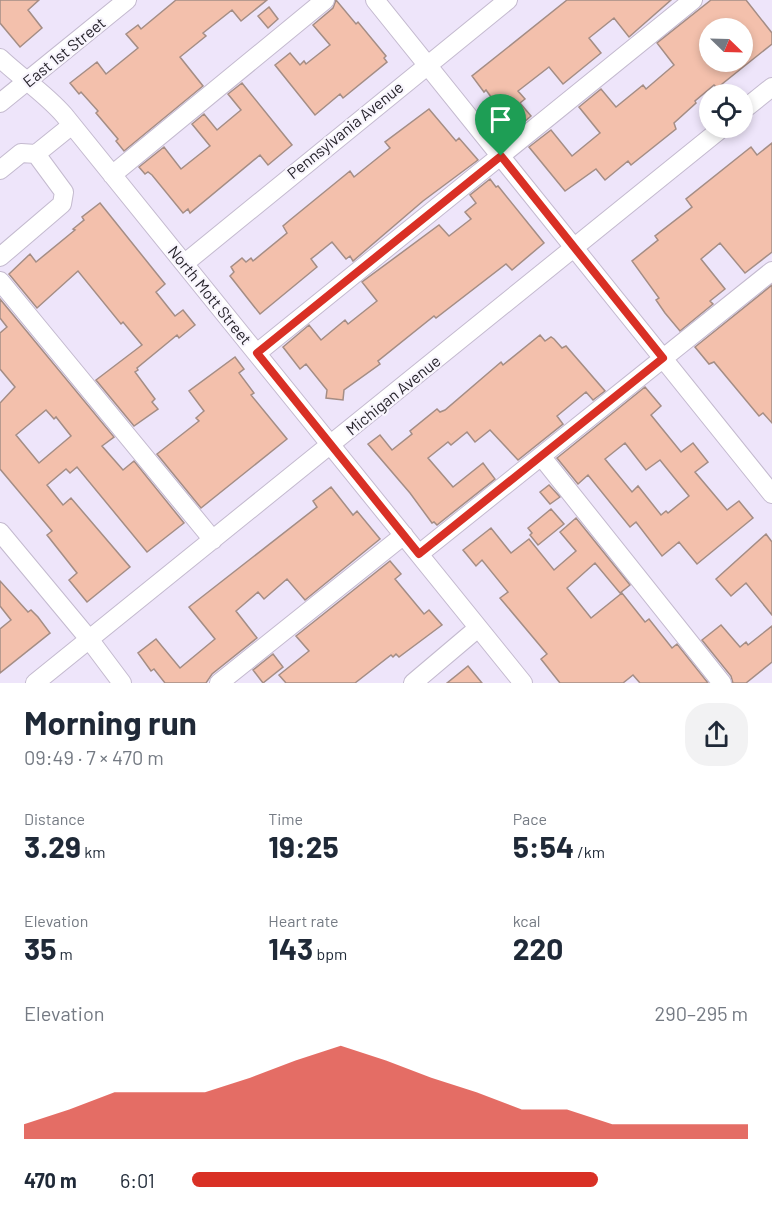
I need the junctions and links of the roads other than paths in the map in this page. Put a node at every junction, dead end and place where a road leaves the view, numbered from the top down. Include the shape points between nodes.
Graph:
1 (127, 0) edge
2 (325, 0) edge
3 (375, 0) edge
4 (508, 0) edge
5 (693, 0) edge
6 (0, 58) edge
7 (426, 64) junction
8 (26, 82) junction
9 (772, 87) edge
10 (753, 102) edge
11 (0, 103) edge
12 (72, 125) junction
13 (710, 138) edge
14 (36, 154) junction
15 (501, 156) junction
16 (0, 170) edge
17 (112, 175) junction
18 (575, 247) junction
19 (0, 257) edge
20 (185, 263) junction
21 (772, 271) edge
22 (0, 281) edge
23 (257, 353) junction
24 (663, 358) junction
25 (331, 445) junction
26 (541, 456) junction
27 (772, 494) edge
28 (0, 532) edge
29 (404, 535) junction
30 (213, 540) junction
31 (419, 554) junction
32 (478, 628) junction
33 (89, 639) junction
34 (35, 683) edge
35 (122, 683) edge
36 (219, 683) edge
37 (413, 683) edge
38 (523, 683) edge
39 (722, 683) edge

1 - 8 street, East 1st Street
2 - 17 street
3 - 7 street
4 - 7 street, Pennsylvania Avenue
5 - 15 street
6 - 8 street, North Mott Street
7 - 15 street
7 - 20 street, Pennsylvania Avenue
8 - 11 street, East 1st Street
8 - 12 street, North Mott Street via 47,96
9 - 10 street
12 - 14 street
12 - 17 street, North Mott Street
13 - 18 street, Michigan Avenue
14 - 16 street via 21,153
14 - 19 street via 64,192 62,204
15 - 18 street
15 - 23 street
17 - 20 street, North Mott Street
18 - 24 street
18 - 25 street, Michigan Avenue
20 - 23 street, North Mott Street
21 - 24 street
22 - 30 street
23 - 25 street, North Mott Street
24 - 26 street
24 - 27 street
25 - 29 street, North Mott Street
25 - 30 street, Michigan Avenue
26 - 31 street
26 - 39 street
28 - 33 street
29 - 31 street, North Mott Street
29 - 36 street
30 - 33 street, Michigan Avenue
31 - 32 street, North Mott Street
32 - 37 street
32 - 38 street, North Mott Street
33 - 34 street, Michigan Avenue
33 - 35 street

